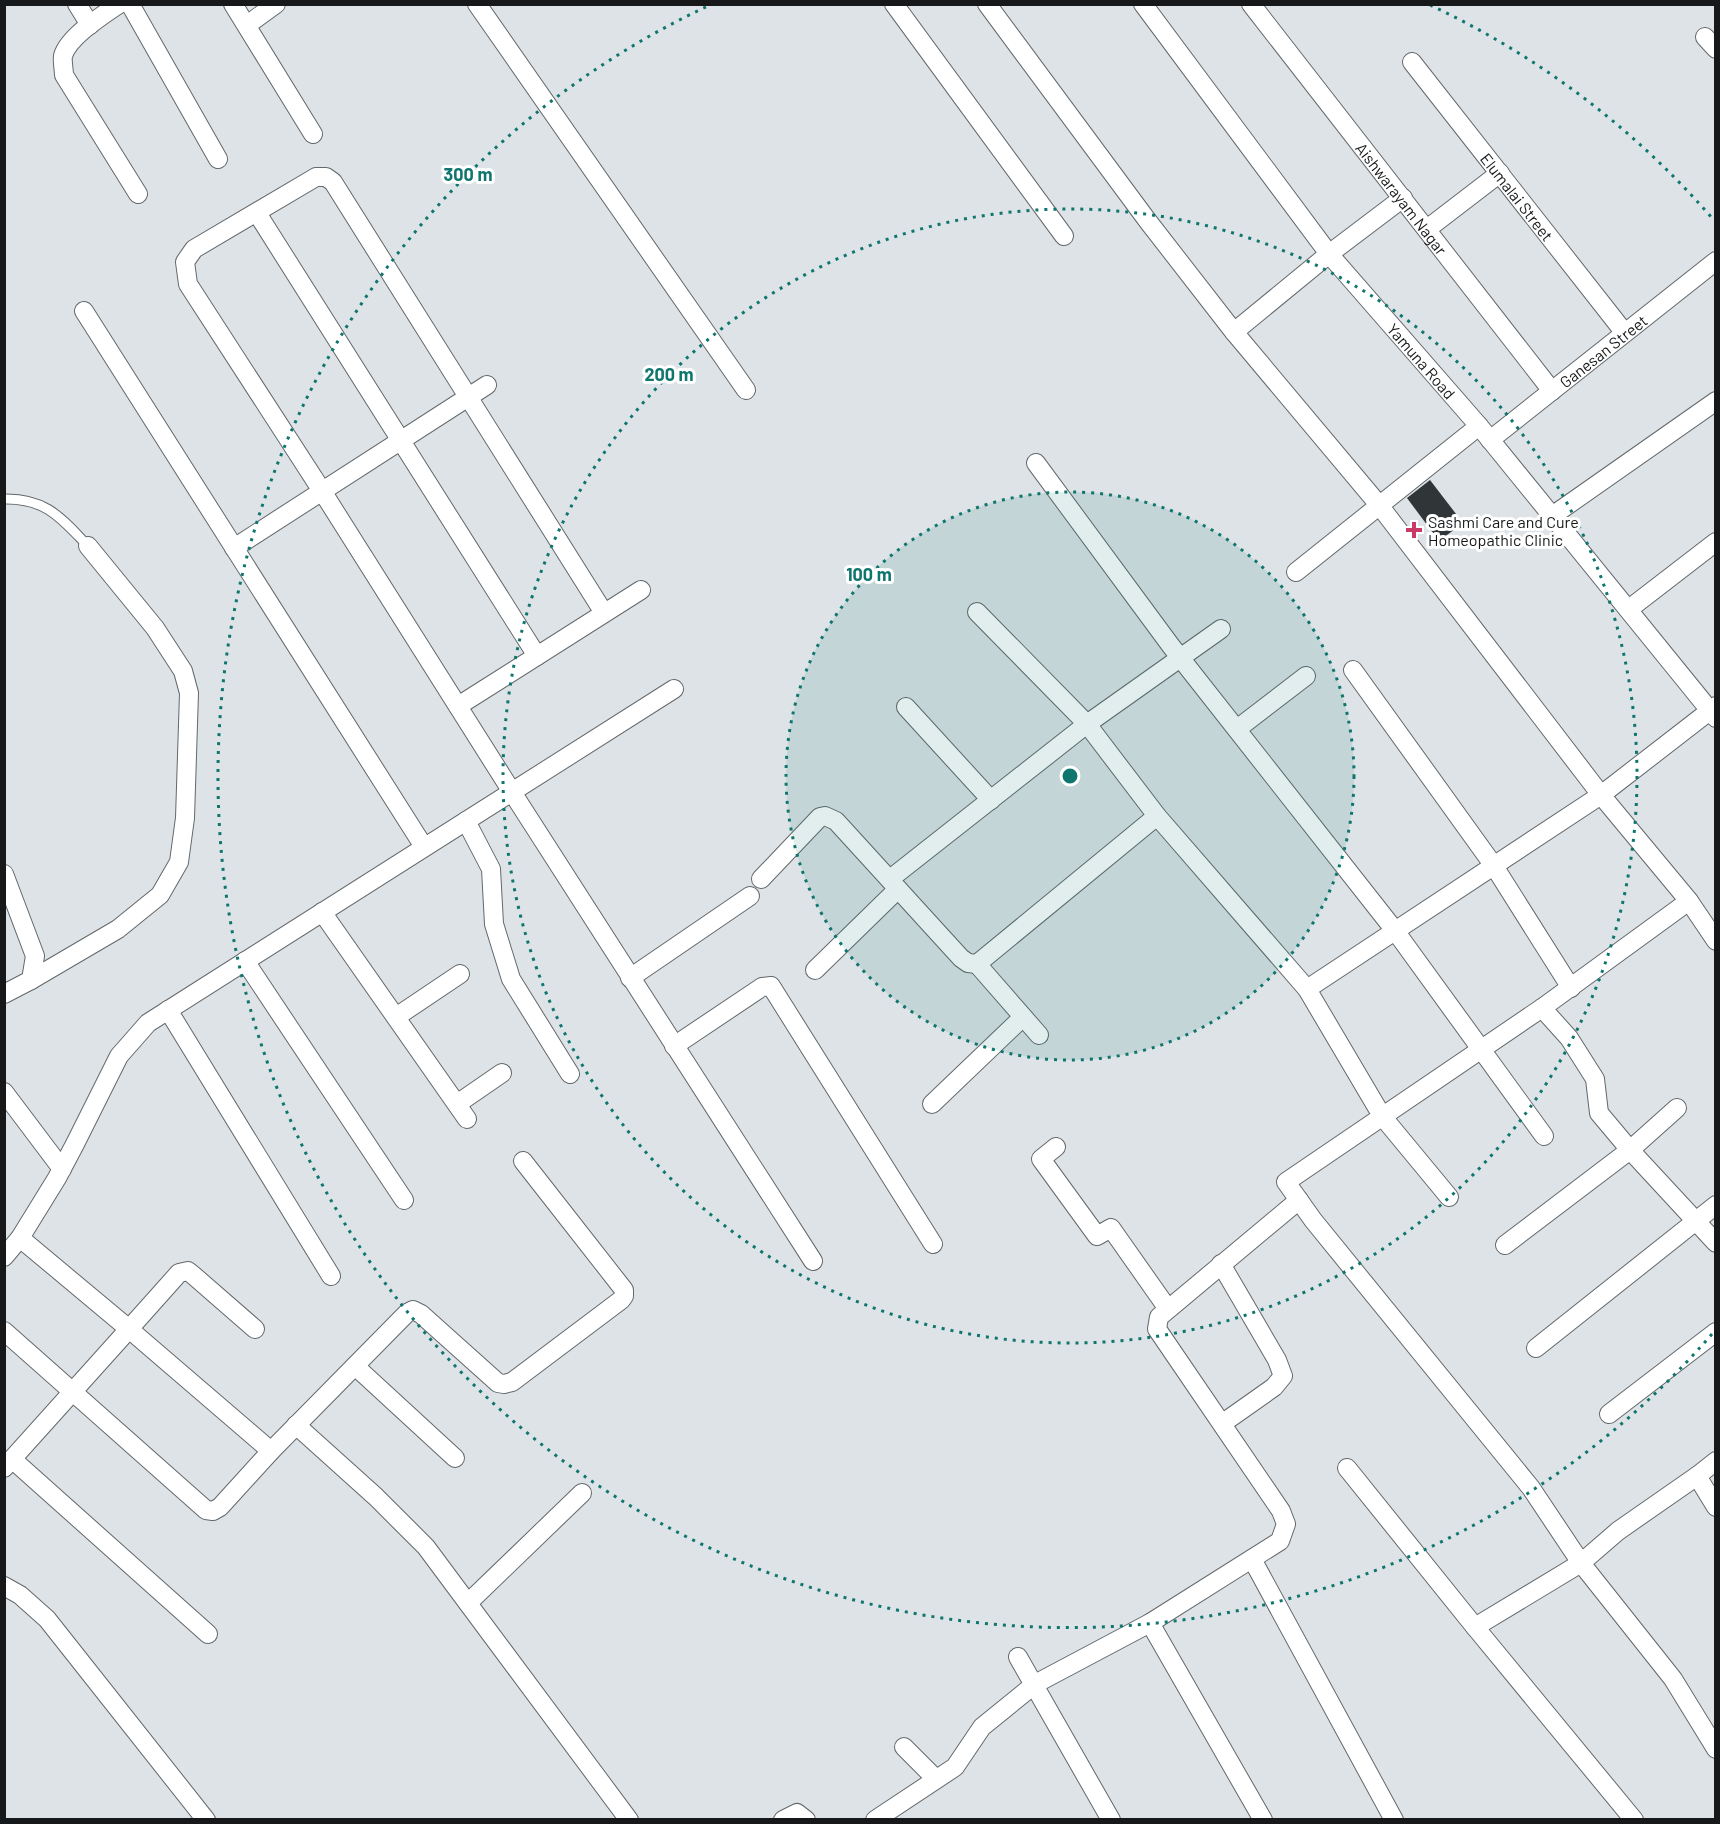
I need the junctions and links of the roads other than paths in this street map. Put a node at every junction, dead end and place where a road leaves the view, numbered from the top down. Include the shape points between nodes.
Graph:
1 (77, 4) edge
2 (119, 4) edge
3 (130, 4) edge
4 (233, 4) edge
5 (276, 4) edge
6 (477, 4) edge
7 (894, 4) edge
8 (987, 4) edge
9 (1143, 4) edge
10 (1251, 4) edge
11 (90, 25) junction
12 (247, 25) junction
13 (1412, 62) dead end
14 (313, 134) dead end
15 (218, 159) dead end
16 (1500, 173) junction
17 (138, 194) dead end
18 (1402, 198) junction
19 (257, 213) junction
20 (1427, 229) junction
21 (1064, 236) dead end
22 (1329, 254) junction
23 (1716, 261) edge
24 (84, 311) dead end
25 (1234, 332) junction
26 (1624, 332) junction
27 (487, 385) dead end
28 (746, 390) dead end
29 (1552, 391) junction
30 (469, 396) junction
31 (1716, 401) edge
32 (1479, 426) junction
33 (401, 440) junction
34 (1490, 440) junction
35 (1036, 463) dead end
36 (322, 491) junction
37 (4, 499) edge
38 (1379, 506) junction
39 (1552, 516) junction
40 (1716, 542) edge
41 (88, 546) joint
42 (234, 548) junction
43 (1296, 572) dead end
44 (640, 590) dead end
45 (1629, 609) junction
46 (977, 612) dead end
47 (604, 613) junction
48 (1221, 629) dead end
49 (537, 656) junction
50 (1181, 658) junction
51 (1353, 670) dead end
52 (1306, 676) dead end
53 (674, 689) dead end
54 (458, 706) junction
55 (906, 707) dead end
56 (1714, 712) edge
57 (1087, 724) junction
58 (1237, 729) junction
59 (512, 792) junction
60 (1601, 795) junction
61 (991, 800) junction
62 (1157, 816) junction
63 (466, 820) junction
64 (424, 847) junction
65 (1494, 866) junction
66 (4, 874) edge
67 (761, 879) dead end
68 (894, 884) junction
69 (750, 896) dead end
70 (1689, 901) junction
71 (322, 912) junction
72 (1396, 932) junction
73 (1716, 941) edge
74 (245, 961) junction
75 (977, 964) junction
76 (815, 970) dead end
77 (460, 974) dead end
78 (630, 978) junction
79 (31, 980) junction
80 (1570, 988) junction
81 (1307, 989) junction
82 (4, 994) edge
83 (1542, 1008) junction
84 (168, 1010) junction
85 (396, 1017) junction
86 (1023, 1017) junction
87 (1039, 1035) dead end
88 (674, 1046) junction
89 (1481, 1050) junction
90 (502, 1073) dead end
91 (570, 1074) dead end
92 (4, 1092) edge
93 (932, 1104) dead end
94 (1677, 1108) dead end
95 (1382, 1116) junction
96 (1544, 1136) dead end
97 (1056, 1147) dead end
98 (1630, 1150) junction
99 (523, 1161) dead end
100 (62, 1169) junction
101 (1449, 1197) dead end
102 (404, 1200) dead end
103 (1299, 1200) junction
104 (1716, 1205) edge
105 (1696, 1222) junction
106 (20, 1238) junction
107 (1716, 1243) edge
108 (933, 1244) dead end
109 (1505, 1245) dead end
110 (4, 1257) edge
111 (813, 1261) dead end
112 (1221, 1264) junction
113 (331, 1276) dead end
114 (1168, 1310) junction
115 (129, 1329) junction
116 (255, 1329) dead end
117 (4, 1331) edge
118 (1716, 1332) edge
119 (1536, 1348) dead end
120 (355, 1366) junction
121 (72, 1392) junction
122 (1608, 1414) dead end
123 (1222, 1423) junction
124 (296, 1425) junction
125 (271, 1450) junction
126 (455, 1458) dead end
127 (1716, 1461) edge
128 (8, 1463) edge
129 (1347, 1468) dead end
130 (1697, 1476) junction
131 (582, 1493) dead end
132 (1716, 1507) edge
133 (1252, 1559) junction
134 (1581, 1563) junction
135 (4, 1586) edge
136 (468, 1603) junction
137 (1150, 1623) junction
138 (1475, 1627) junction
139 (208, 1634) dead end
140 (1018, 1657) dead end
141 (1035, 1684) junction
142 (904, 1747) dead end
143 (1716, 1749) edge
144 (936, 1779) junction
145 (877, 1819) edge
146 (206, 1820) edge
147 (629, 1820) edge
148 (783, 1820) edge
149 (806, 1820) edge
150 (1111, 1820) edge
151 (1263, 1820) edge
152 (1394, 1820) edge
153 (1634, 1820) edge

1 - 11 street
2 - 11 street
3 - 15 street
4 - 12 street
5 - 12 street
6 - 28 street
7 - 21 street
8 - 25 street
9 - 22 street, Yamuna Road
10 - 18 street, Aishwarayam Nagar
11 - 17 street via 69,45 63,57 64,75
12 - 14 street
13 - 16 street, Elumalai Street
16 - 20 street
16 - 26 street, Elumalai Street
18 - 20 street, Aishwarayam Nagar
18 - 22 street
19 - 30 street via 316,177 333,182
19 - 33 street
19 - 36 street via 194,249 185,262 184,272 188,284
20 - 29 street, Aishwarayam Nagar
22 - 25 street
22 - 32 street, Yamuna Road
23 - 26 street, Ganesan Street
24 - 42 street
25 - 38 street
26 - 29 street, Ganesan Street
27 - 30 street
29 - 34 street, Ganesan Street
30 - 33 street
30 - 47 street
31 - 39 street
32 - 34 street, Yamuna Road
32 - 38 street
33 - 36 street
33 - 49 street
34 - 39 street, Yamuna Road
35 - 50 street
36 - 42 street
36 - 54 street
37 - 41 lane via 40,503
38 - 43 street
38 - 60 street
39 - 45 street, Yamuna Road
40 - 45 street
41 - 79 street via 155,628 183,671 189,693 181,851 160,895 118,929
42 - 64 street
44 - 47 street
45 - 56 street, Yamuna Road
46 - 57 street
47 - 49 street
48 - 50 street
49 - 54 street
50 - 57 street
50 - 58 street
51 - 65 street
52 - 58 street
53 - 59 street
54 - 59 street
55 - 61 street
56 - 60 street
57 - 61 street
57 - 62 street
58 - 72 street
59 - 63 street
59 - 78 street
60 - 65 street
60 - 70 street
61 - 68 street
62 - 75 street
62 - 81 street
63 - 64 street
63 - 91 street via 491,869 494,924 511,979
64 - 71 street
65 - 72 street
65 - 80 street
66 - 79 street via 35,956
67 - 68 street via 825,816 836,821
68 - 75 street via 961,958
68 - 76 street
69 - 78 street
70 - 73 street
70 - 80 street
71 - 74 street
71 - 85 street
72 - 81 street
72 - 89 street
74 - 84 street
74 - 102 street
75 - 86 street
77 - 85 street
78 - 88 street
79 - 82 street
80 - 83 street
81 - 95 street
83 - 89 street
83 - 98 street via 1569,1038 1595,1079 1599,1113
84 - 100 street via 148,1023 118,1056
84 - 113 street
85 - 90 street via 462,1112
86 - 87 street
86 - 93 street
88 - 108 street via 762,987 771,986
88 - 111 street
89 - 95 street
89 - 96 street
92 - 100 street
94 - 98 street
95 - 101 street
95 - 103 street via 1286,1182
97 - 114 street via 1041,1159 1097,1236 1111,1228
98 - 105 street
98 - 109 street
99 - 120 street via 624,1290 624,1296 512,1382 498,1383 413,1310
100 - 106 street
103 - 112 street
103 - 134 street via 1531,1488
104 - 105 street
105 - 107 street
105 - 119 street
106 - 110 street
106 - 115 street
112 - 114 street
112 - 123 street via 1283,1376 1274,1387
114 - 123 street via 1159,1317 1157,1329
115 - 116 street via 183,1271 193,1275
115 - 121 street
115 - 125 street
117 - 121 street
118 - 122 street
120 - 124 street
120 - 126 street
121 - 125 street via 206,1509 220,1507
121 - 128 street
123 - 133 street via 1286,1524 1280,1541
124 - 125 street
124 - 136 street via 426,1547
127 - 130 street
128 - 139 street
129 - 138 street
130 - 132 street
130 - 134 street via 1618,1531
131 - 136 street
133 - 137 street
133 - 152 street
134 - 138 street
134 - 143 street via 1673,1679
135 - 146 street via 47,1619
136 - 147 street
137 - 141 street
137 - 151 street
138 - 153 street
140 - 141 street
141 - 144 street via 982,1727 955,1767
141 - 150 street
142 - 144 street
144 - 145 street
148 - 149 street via 797,1813

